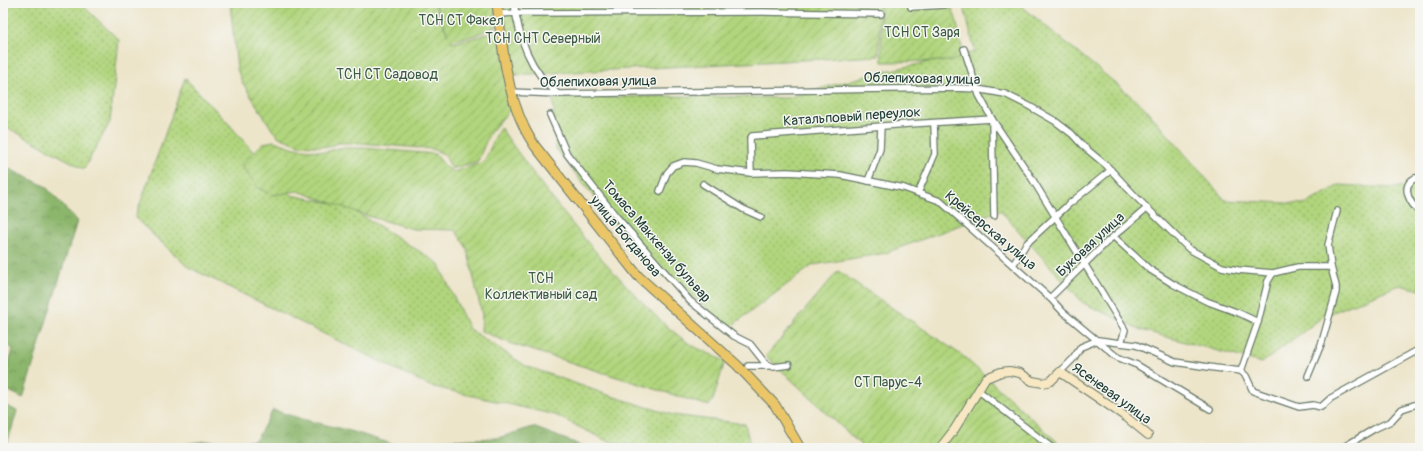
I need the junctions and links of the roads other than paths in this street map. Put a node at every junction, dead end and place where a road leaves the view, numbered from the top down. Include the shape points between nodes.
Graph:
1 (497, 3) edge
2 (514, 3) edge
3 (949, 3) edge
4 (911, 7) dead end
5 (516, 13) junction
6 (498, 14) junction
7 (881, 14) dead end
8 (964, 49) dead end
9 (977, 89) junction
10 (511, 92) junction
11 (558, 94) junction
12 (550, 115) dead end
13 (992, 120) junction
14 (934, 122) junction
15 (881, 126) junction
16 (1111, 170) junction
17 (751, 173) junction
18 (1415, 178) dead end
19 (868, 181) junction
20 (703, 184) dead end
21 (660, 191) dead end
22 (918, 193) junction
23 (1147, 208) junction
24 (1336, 211) dead end
25 (1420, 213) edge
26 (994, 216) dead end
27 (761, 217) dead end
28 (1055, 217) junction
29 (1114, 236) junction
30 (1084, 264) junction
31 (1013, 265) junction
32 (1331, 267) junction
33 (1273, 273) junction
34 (1050, 298) junction
35 (1258, 322) junction
36 (1098, 340) junction
37 (1122, 343) junction
38 (1420, 349) edge
39 (789, 365) dead end
40 (748, 366) dead end
41 (773, 367) junction
42 (1241, 371) junction
43 (1060, 372) junction
44 (1308, 376) dead end
45 (979, 390) junction
46 (1420, 403) edge
47 (1210, 409) dead end
48 (1148, 435) dead end
49 (800, 448) edge
50 (940, 448) edge
51 (1052, 448) edge
52 (1342, 448) edge

1 - 6 main road, улица Богданова
2 - 5 street
3 - 4 street
5 - 6 street
5 - 7 street
5 - 11 street via 527,55 547,85
6 - 10 main road, улица Богданова
8 - 9 street
9 - 11 street, Облепиховая улица
9 - 13 street
9 - 16 street, Облепиховая улица via 1005,94 1055,121
10 - 11 street, Облепиховая улица
10 - 49 main road, улица Богданова via 524,129 535,146 628,264 649,287 737,365 775,405
12 - 41 street, Томаса Маккензи бульвар via 568,154 650,257 690,301 734,336 750,344 765,363
13 - 14 street, Катальповый переулок
13 - 26 street
13 - 28 street
14 - 15 street, Катальповый переулок
14 - 22 street via 935,154
15 - 17 street, Катальповый переулок via 752,136
15 - 19 street via 880,149
16 - 23 street, Облепиховая улица
16 - 28 street
17 - 19 street, Крейсерская улица via 840,175
17 - 21 street, Крейсерская улица via 717,170 684,162 673,166 667,173
18 - 25 street via 1409,184 1407,194 1410,202
19 - 22 street, Крейсерская улица
20 - 27 street
22 - 31 street, Крейсерская улица via 940,201
23 - 29 street, Буковая улица
23 - 33 street, Облепиховая улица via 1189,248 1222,267
24 - 32 street via 1328,245
28 - 30 street
28 - 31 street via 1026,244
29 - 30 street, Буковая улица
29 - 35 street via 1149,269 1173,284 1206,301
30 - 34 street, Буковая улица
30 - 37 street via 1125,330
31 - 34 street, Крейсерская улица
32 - 33 street, Облепиховая улица via 1298,267
32 - 44 street via 1336,292 1322,342
33 - 35 street via 1268,281
34 - 36 street, Крейсерская улица
35 - 42 street
36 - 37 street
36 - 43 street via 1081,347
36 - 47 street, Крейсерская улица via 1117,357 1137,365
37 - 42 street via 1136,345 1175,362
38 - 42 street via 1331,398 1322,406 1299,407 1253,391
39 - 41 street
40 - 41 street
43 - 45 street via 1052,381 1043,383 1032,381 1020,373 1001,372 986,378
43 - 48 street, Ясеневая улица
45 - 50 street
45 - 51 street
46 - 52 street via 1402,409 1391,421

